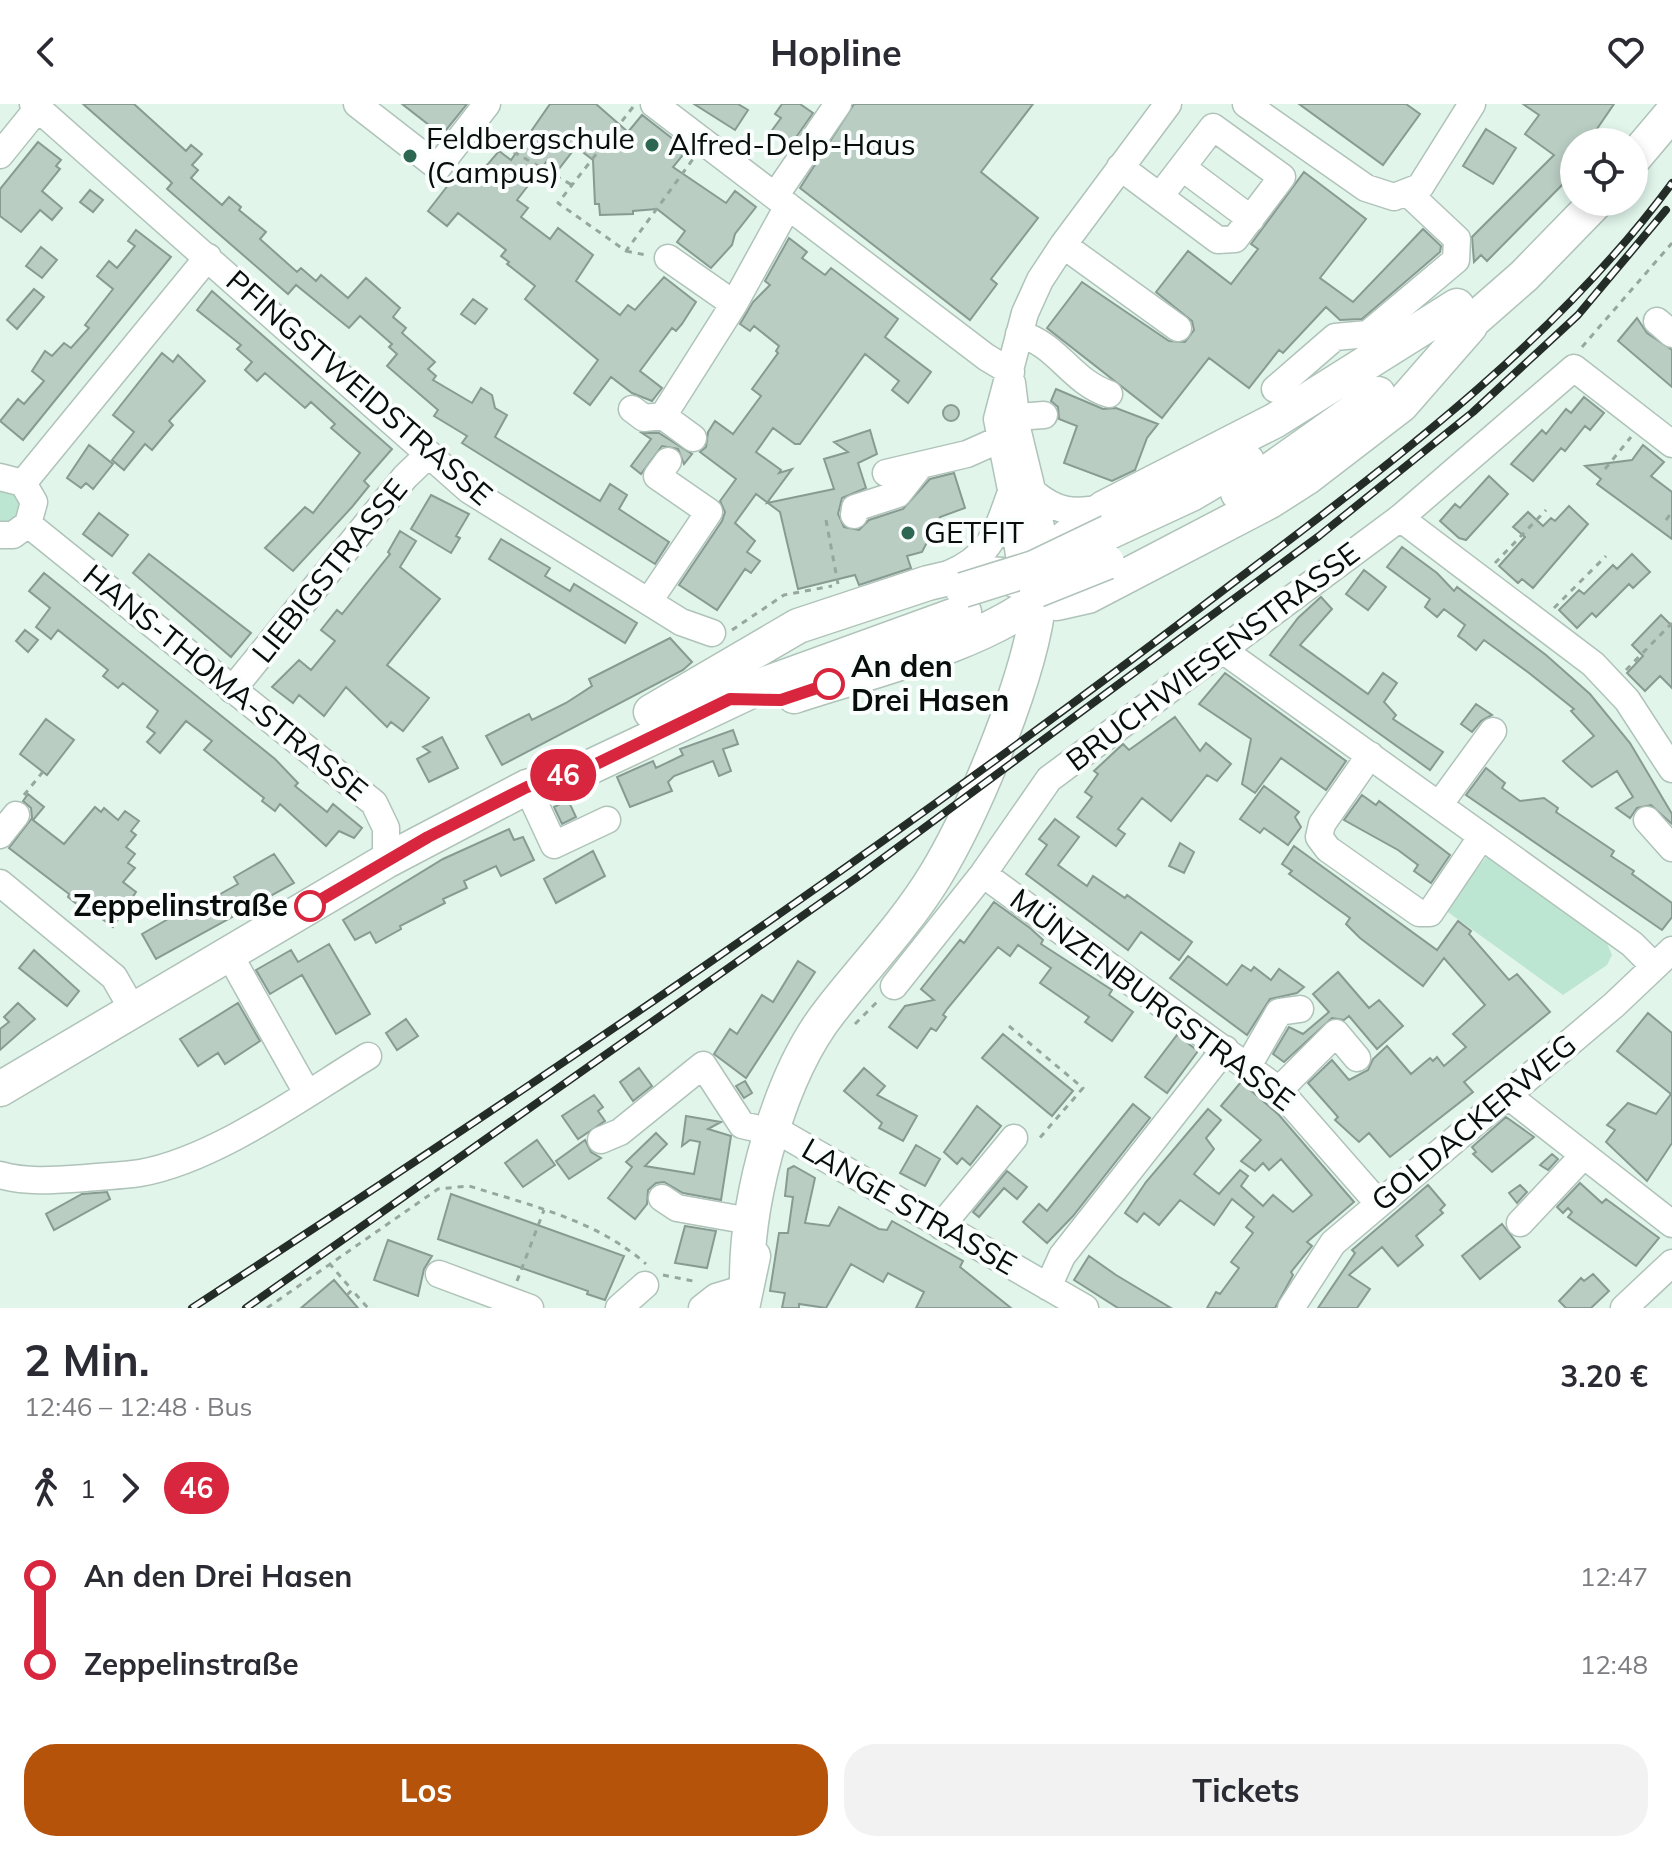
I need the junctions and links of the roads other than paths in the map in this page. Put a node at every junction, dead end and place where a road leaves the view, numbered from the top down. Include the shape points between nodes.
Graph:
1 (357, 104) edge
2 (487, 104) edge
3 (838, 104) edge
4 (1168, 104) edge
5 (1246, 104) edge
6 (1472, 104) edge
7 (1650, 104) edge
8 (35, 106) edge
9 (665, 107) edge
10 (1672, 113) edge
11 (1629, 128) edge
12 (1648, 141) edge
13 (0, 155) edge
14 (1120, 167) junction
15 (1183, 168) junction
16 (1409, 194) junction
17 (1160, 196) junction
18 (782, 201) junction
19 (1560, 206) edge
20 (1580, 216) edge
21 (1251, 219) junction
22 (1063, 245) junction
23 (208, 257) junction
24 (668, 258) dead end
25 (734, 304) junction
26 (1463, 316) junction
27 (1178, 328) dead end
28 (1019, 334) junction
29 (1011, 372) junction
30 (1275, 389) dead end
31 (1109, 394) dead end
32 (632, 409) dead end
33 (1044, 415) dead end
34 (663, 416) junction
35 (1007, 427) junction
36 (693, 438) dead end
37 (1672, 444) edge
38 (429, 454) junction
39 (967, 454) junction
40 (668, 461) dead end
41 (920, 466) junction
42 (886, 473) dead end
43 (12, 480) edge
44 (1022, 492) junction
45 (910, 496) dead end
46 (854, 515) dead end
47 (1400, 518) junction
48 (28, 524) junction
49 (1107, 534) junction
50 (0, 535) edge
51 (928, 583) junction
52 (1030, 588) junction
53 (1088, 596) junction
54 (649, 601) junction
55 (963, 614) junction
56 (712, 633) road end
57 (1224, 651) junction
58 (1011, 668) junction
59 (232, 690) junction
60 (651, 712) junction
61 (1006, 715) junction
62 (1493, 731) dead end
63 (1370, 755) junction
64 (1672, 769) edge
65 (531, 786) junction
66 (1439, 805) junction
67 (607, 820) dead end
68 (1647, 820) dead end
69 (1482, 836) junction
70 (386, 844) junction
71 (1672, 848) edge
72 (983, 874) junction
73 (0, 883) edge
74 (229, 954) junction
75 (1663, 958) edge
76 (894, 986) road end
77 (1300, 1009) dead end
78 (133, 1010) junction
79 (1225, 1049) junction
80 (368, 1056) dead end
81 (1357, 1058) dead end
82 (1248, 1066) junction
83 (0, 1089) edge
84 (1279, 1090) junction
85 (307, 1093) junction
86 (1507, 1095) junction
87 (779, 1132) junction
88 (1014, 1138) road end
89 (601, 1140) dead end
90 (1584, 1155) junction
91 (0, 1175) edge
92 (662, 1198) dead end
93 (1379, 1204) junction
94 (750, 1221) junction
95 (1520, 1223) dead end
96 (1672, 1224) edge
97 (941, 1226) junction
98 (1672, 1263) edge
99 (439, 1274) dead end
100 (645, 1285) dead end
101 (1048, 1287) junction
102 (745, 1292) edge
103 (705, 1296) edge
104 (534, 1305) edge
105 (619, 1308) edge
106 (1085, 1308) edge
107 (1291, 1308) edge
108 (1624, 1308) edge

1 - 2 street via 438,167
3 - 18 street
4 - 14 street
5 - 16 street via 1366,188 1394,197
6 - 16 street via 1420,187
7 - 11 main road
8 - 13 street
8 - 23 street, PFINGSTWEIDSTRASSE
9 - 18 street
10 - 12 main road
14 - 17 street
14 - 22 street
15 - 17 street
15 - 21 street
15 - 21 street via 1213,127 1282,177
16 - 30 street via 1457,239 1456,260 1368,334 1335,337
17 - 21 street via 1218,240 1235,239
18 - 25 street
18 - 29 street
19 - 26 main road
20 - 26 main road
22 - 27 street
22 - 28 street via 1040,280
23 - 38 street, PFINGSTWEIDSTRASSE
23 - 43 street
24 - 25 street
25 - 34 street
26 - 49 main road via 1274,421
26 - 49 main road via 1261,480 1180,527
26 - 53 main road via 1401,405 1306,478
28 - 29 street
28 - 31 street via 1048,345 1083,383
29 - 35 street
32 - 34 street via 644,418
33 - 35 street
34 - 36 street
35 - 39 street
35 - 44 street
37 - 47 street, BRUCHWIESENSTRASSE via 1574,368
38 - 54 street, PFINGSTWEIDSTRASSE via 481,499
38 - 59 street, LIEBIGSTRASSE
39 - 41 street
39 - 45 street via 924,475
40 - 54 street via 657,476 709,512
41 - 42 street
41 - 46 street via 898,494 855,508
43 - 48 street via 34,502
44 - 49 street
44 - 51 street via 985,552
44 - 52 street via 1041,527
47 - 57 street, BRUCHWIESENSTRASSE
47 - 64 street via 1540,622 1612,684
48 - 50 street via 13,535
48 - 59 street, HANS-THOMA-STRASSE
49 - 52 main road
49 - 55 main road, bridge via 1035,591
51 - 52 main road via 971,573 1002,575
51 - 60 main road via 798,626
52 - 53 main road via 1057,603
52 - 55 main road
52 - 58 main road
52 - 61 main road via 1021,679
53 - 61 main road via 1043,650
54 - 56 street, PFINGSTWEIDSTRASSE via 681,622
55 - 58 main road
55 - 60 main road
55 - 65 main road via 835,657 730,699 588,768
57 - 63 street
57 - 72 street, BRUCHWIESENSTRASSE via 1049,779
58 - 61 main road
59 - 70 street, HANS-THOMA-STRASSE via 374,803
60 - 65 main road via 578,748
61 - 87 main road via 971,805 936,875 830,1011 787,1092
62 - 66 street
63 - 66 street
63 - 69 street via 1322,824 1319,837 1341,858 1419,913 1430,913
65 - 67 street via 554,845
65 - 70 main road
66 - 69 street
68 - 71 street
69 - 75 street via 1632,944
70 - 74 main road
72 - 76 street, BRUCHWIESENSTRASSE
72 - 79 street, MÜNZENBURGSTRASSE
73 - 78 street via 114,977
74 - 78 main road
74 - 85 street
75 - 86 street, GOLDACKERWEG
77 - 82 street via 1279,1012
78 - 83 main road
79 - 82 street, MÜNZENBURGSTRASSE
79 - 101 street via 1062,1256
80 - 85 street
81 - 84 street via 1336,1033
82 - 84 street, MÜNZENBURGSTRASSE
84 - 93 street, MÜNZENBURGSTRASSE
85 - 91 street via 259,1124 142,1173 41,1180
86 - 90 street
86 - 93 street, GOLDACKERWEG
87 - 89 street, LANGE STRASSE via 742,1125 703,1065 620,1132
87 - 94 main road via 760,1169
87 - 97 street, LANGE STRASSE
87 - 102 main road
88 - 97 street
90 - 95 street
90 - 96 street
92 - 94 street via 677,1208
93 - 107 street, GOLDACKERWEG via 1333,1243
94 - 102 main road
97 - 101 street, LANGE STRASSE
98 - 108 street
99 - 104 street
100 - 105 street
101 - 106 street, LANGE STRASSE
102 - 103 street

